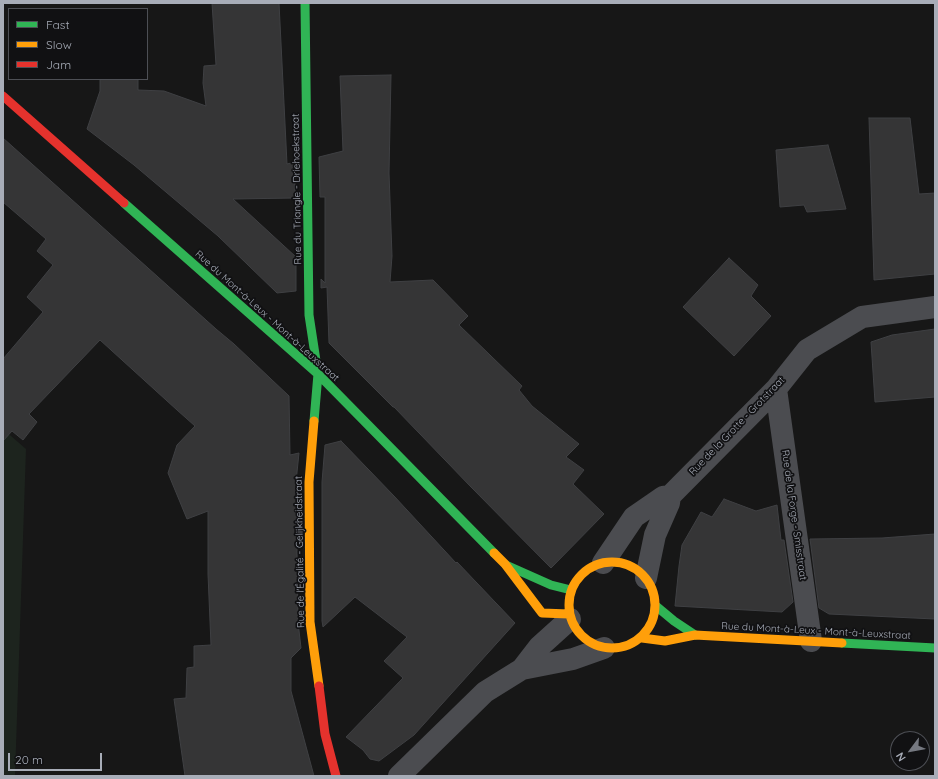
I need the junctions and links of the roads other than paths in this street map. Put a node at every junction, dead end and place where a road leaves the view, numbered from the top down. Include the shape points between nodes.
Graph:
1 (305, 3) edge
2 (3, 96) edge
3 (935, 307) edge
4 (318, 374) junction
5 (776, 389) junction
6 (670, 496) junction
7 (603, 562) junction
8 (505, 564) junction
9 (646, 578) junction
10 (571, 590) junction
11 (656, 606) junction
12 (570, 617) junction
13 (696, 635) junction
14 (642, 638) junction
15 (811, 641) junction
16 (604, 648) junction
17 (935, 648) edge
18 (522, 669) junction
19 (336, 776) edge
20 (399, 776) edge

1 - 4 main road, Rue du Triangle - Driehoekstraat via 309,315
2 - 4 main road, Rue du Mont-à-Leux - Mont-à-Leuxstraat
3 - 5 street, Rue de la Grotte - Grotstraat via 862,317 807,350
4 - 8 main road, Rue du Mont-à-Leux - Mont-à-Leuxstraat
4 - 19 main road, Rue de l'Égalité - Gelijkheidstraat via 309,482 310,622 325,734
5 - 6 street, Rue de la Grotte - Grotstraat
5 - 15 street, Rue de la Forge - Smisstraat
6 - 7 street, Rue de la Grotte - Grotstraat via 662,497 634,517
6 - 9 street, Rue de la Grotte - Grotstraat via 656,535
7 - 9 main road via 628,565
7 - 10 main road via 584,572
8 - 10 main road, Rue du Mont-à-Leux - Mont-à-Leuxstraat via 551,585
8 - 12 main road, Rue du Mont-à-Leux - Mont-à-Leuxstraat via 542,613
9 - 11 main road via 653,591
10 - 12 main road via 568,606
11 - 13 main road, Rue du Mont-à-Leux - Mont-à-Leuxstraat
11 - 14 main road via 653,619
12 - 16 main road via 575,630 583,638
12 - 18 street via 539,647
13 - 14 main road, Rue du Mont-à-Leux - Mont-à-Leuxstraat via 665,641
13 - 15 main road, Rue du Mont-à-Leux - Mont-à-Leuxstraat
14 - 16 main road via 629,646 617,649
15 - 17 main road, Rue du Mont-à-Leux - Mont-à-Leuxstraat
16 - 18 street via 574,659
18 - 20 street via 485,692

